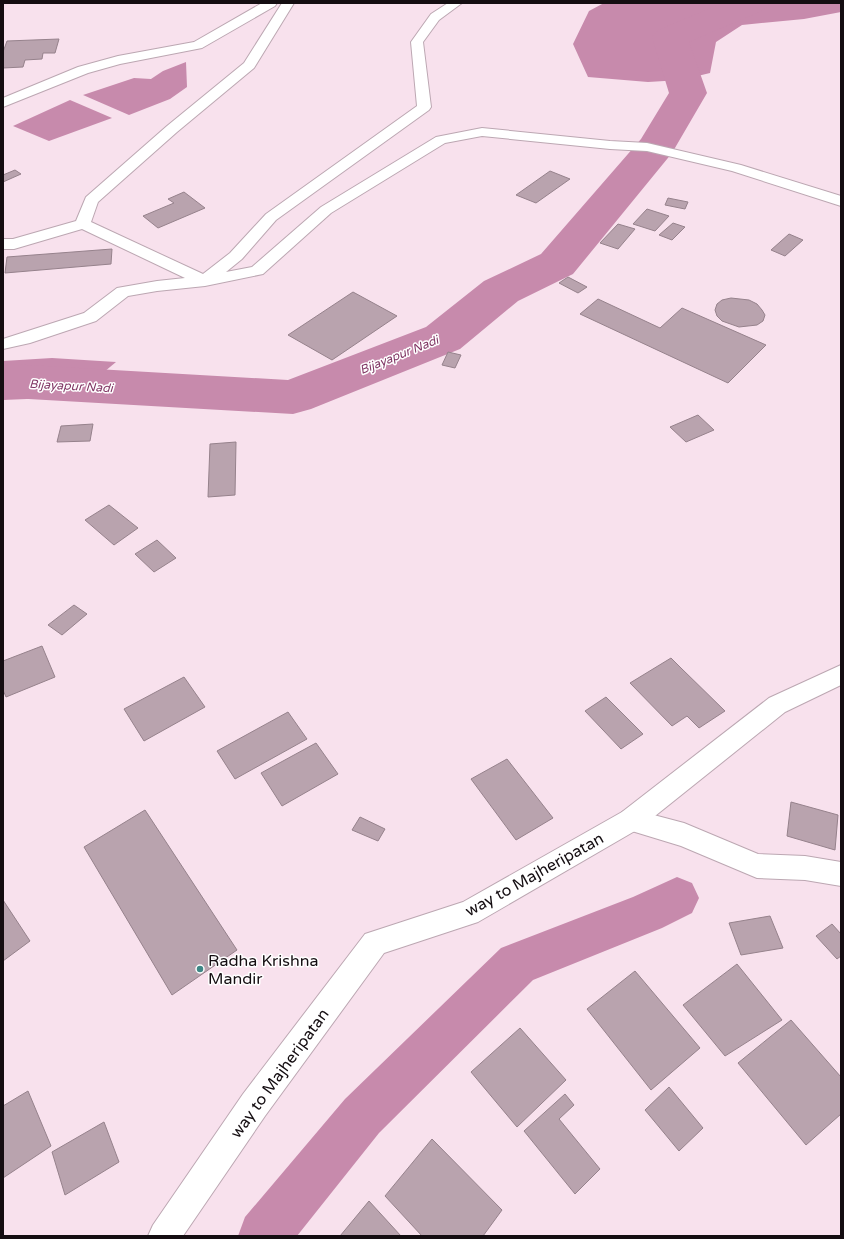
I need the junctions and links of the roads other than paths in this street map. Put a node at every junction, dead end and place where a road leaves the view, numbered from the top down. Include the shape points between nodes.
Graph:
1 (271, 3) edge
2 (288, 3) edge
3 (456, 3) edge
4 (3, 103) edge
5 (841, 201) edge
6 (83, 224) junction
7 (3, 244) edge
8 (205, 281) junction
9 (3, 344) edge
10 (841, 674) edge
11 (631, 820) junction
12 (841, 874) edge
13 (164, 1236) edge

1 - 4 street via 198,45 118,60 83,70
2 - 6 street via 249,65 92,200
3 - 8 street via 435,17 417,42 424,107 271,217 236,256
5 - 8 street via 736,168 663,150 482,132 441,140 326,210 257,271
6 - 7 street via 14,244
6 - 8 street
8 - 9 street via 123,292 90,317
10 - 11 street, way to Majheripatan via 777,705
11 - 12 street via 684,835 758,866 805,868
11 - 13 street, way to Majheripatan via 469,913 375,943 254,1105

